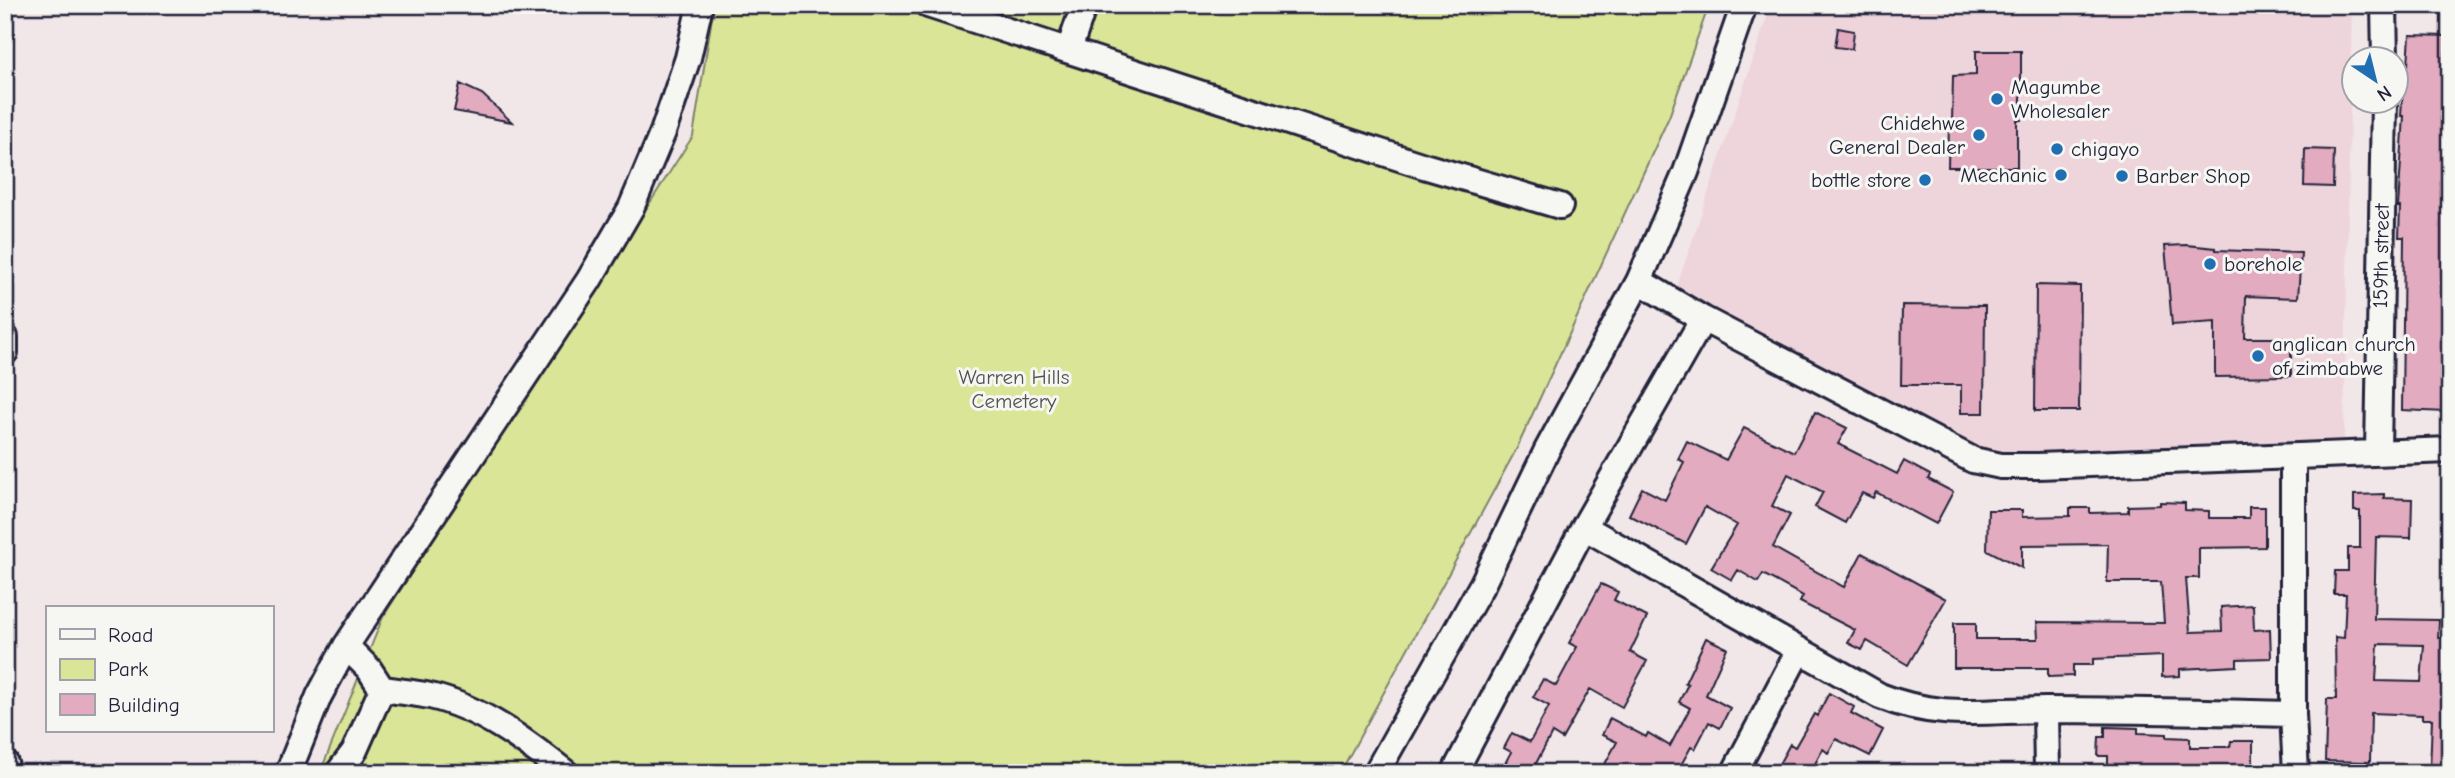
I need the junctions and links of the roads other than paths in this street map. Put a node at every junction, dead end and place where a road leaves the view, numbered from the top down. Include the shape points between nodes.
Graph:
1 (701, 5) edge
2 (928, 5) edge
3 (1084, 5) edge
4 (1744, 5) edge
5 (2384, 5) edge
6 (2385, 46) edge
7 (1069, 50) junction
8 (2384, 116) edge
9 (1560, 206) dead end
10 (1639, 281) junction
11 (1703, 319) junction
12 (5, 337) edge
13 (5, 352) edge
14 (2450, 450) edge
15 (2378, 452) junction
16 (2293, 457) junction
17 (1584, 527) junction
18 (346, 646) junction
19 (1799, 650) junction
20 (382, 689) junction
21 (2046, 710) junction
22 (2293, 714) junction
23 (5, 763) edge
24 (8, 773) edge
25 (288, 773) edge
26 (338, 773) edge
27 (566, 773) edge
28 (1376, 773) edge
29 (1454, 773) edge
30 (1734, 773) edge
31 (2047, 773) edge
32 (2296, 773) edge

1 - 18 street via 663,132 631,208 589,280
2 - 7 street
3 - 7 street
4 - 10 street via 1686,172
5 - 6 street
7 - 9 street
8 - 15 street, 159th street
10 - 11 street
10 - 28 street via 1546,450 1483,583
11 - 16 street via 1988,465
11 - 17 street
12 - 13 street
14 - 15 street
15 - 16 street
16 - 22 street
17 - 19 street
17 - 29 street
18 - 20 street
18 - 25 street via 319,696
19 - 21 street via 1903,706 1945,712
19 - 30 street
20 - 26 street via 355,752
20 - 27 street via 469,709 524,740
21 - 22 street
21 - 31 street
22 - 32 street
23 - 24 street

